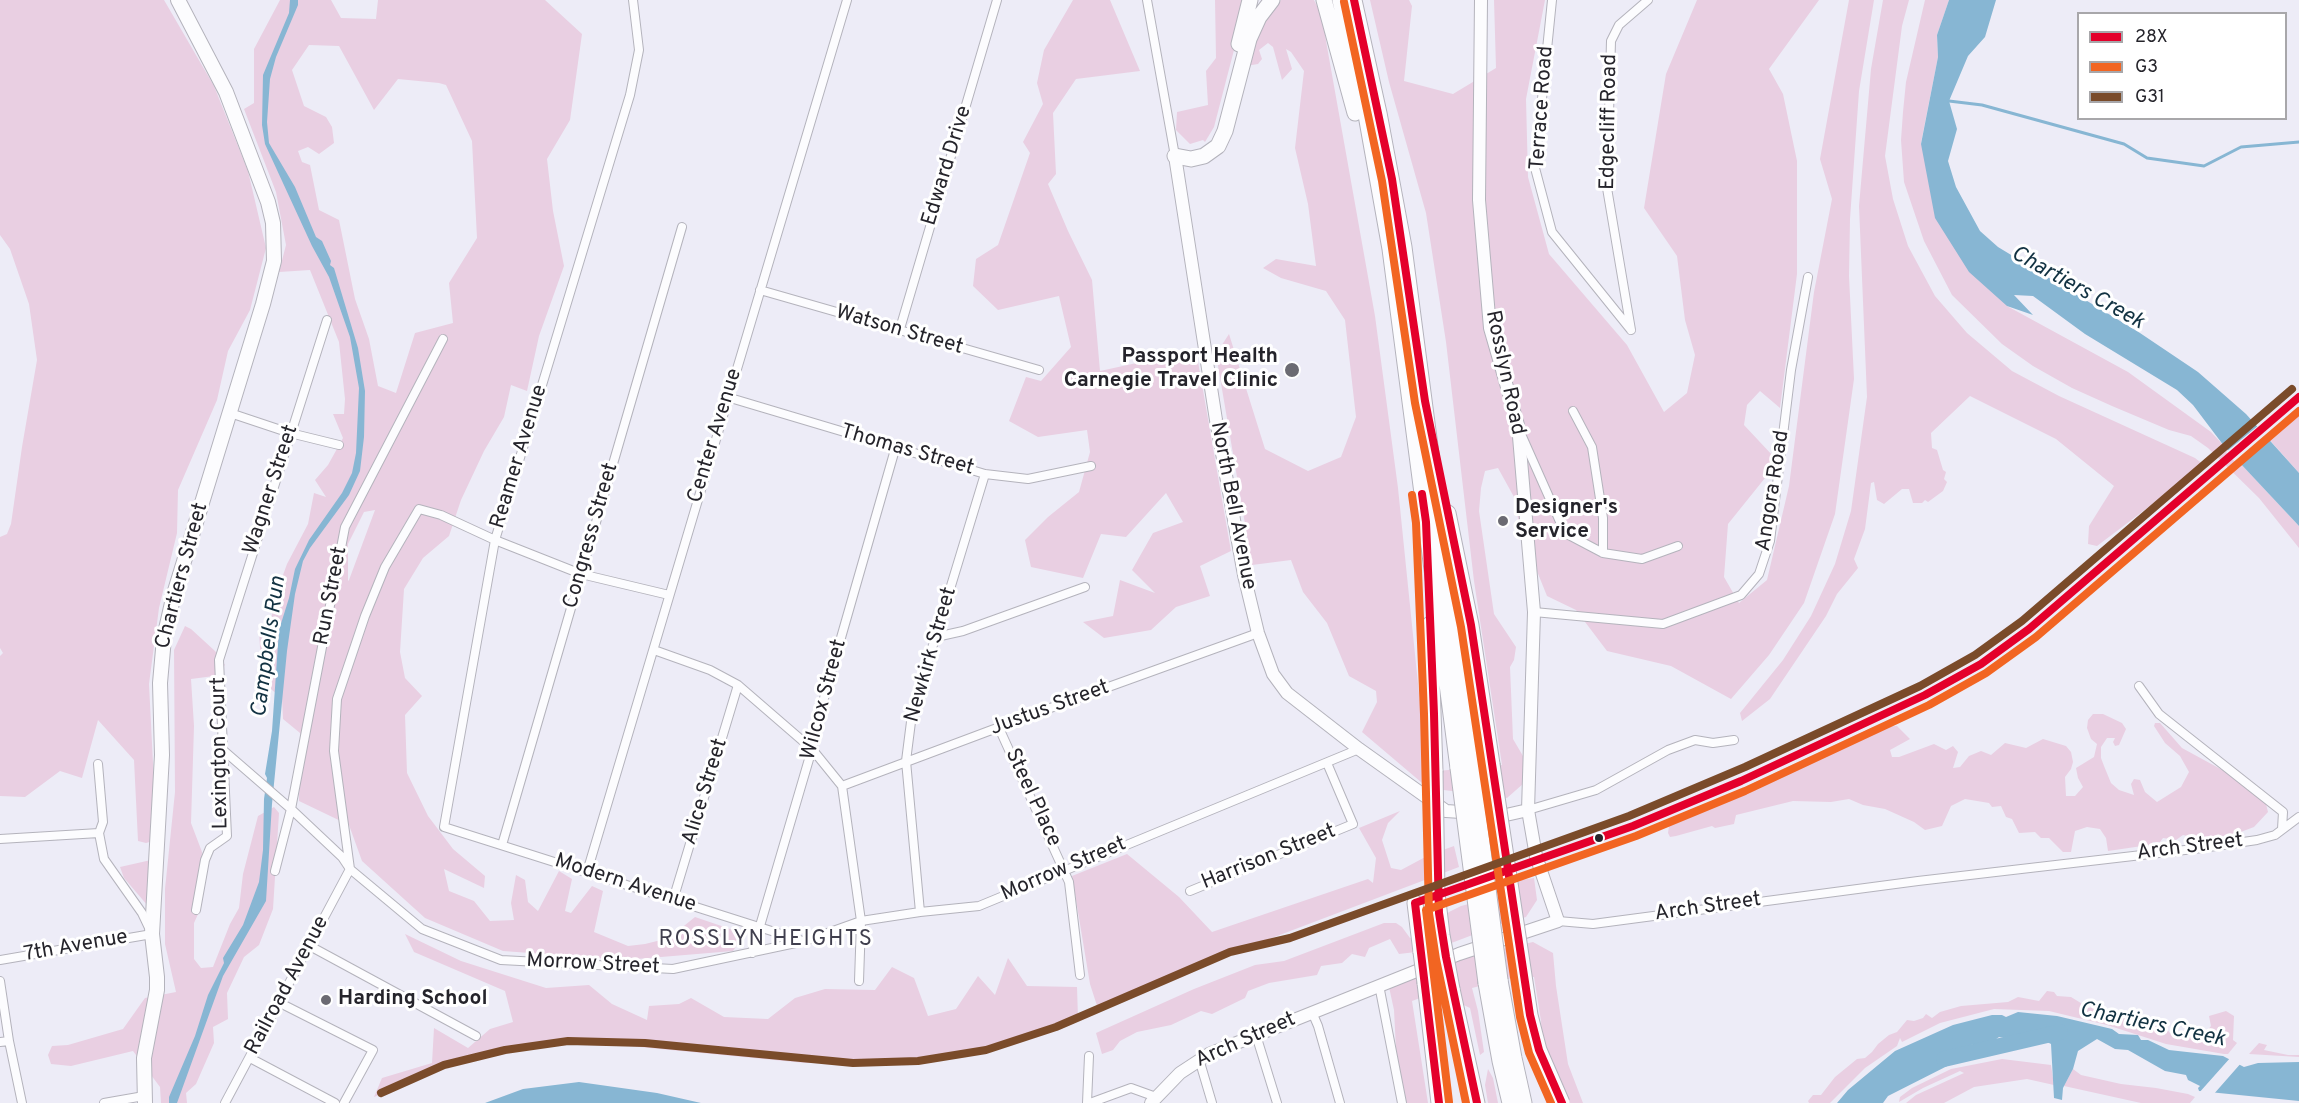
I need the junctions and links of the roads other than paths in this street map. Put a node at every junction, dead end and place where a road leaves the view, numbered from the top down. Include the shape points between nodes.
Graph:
1 (178, 0) edge
2 (633, 0) edge
3 (847, 0) edge
4 (997, 0) edge
5 (1147, 0) edge
6 (1250, 0) edge
7 (1272, 0) edge
8 (1324, 0) edge
9 (1340, 0) edge
10 (1354, 0) edge
11 (1481, 0) edge
12 (1552, 0) edge
13 (1648, 0) edge
14 (1176, 156) junction
15 (682, 227) dead end
16 (1390, 249) junction
17 (1808, 277) dead end
18 (760, 290) junction
19 (327, 320) dead end
20 (1631, 330) joint
21 (899, 332) junction
22 (443, 339) dead end
23 (1039, 370) dead end
24 (727, 397) junction
25 (1425, 401) junction
26 (1573, 411) dead end
27 (230, 413) junction
28 (1518, 425) junction
29 (290, 433) junction
30 (339, 445) dead end
31 (896, 446) junction
32 (1091, 466) dead end
33 (985, 474) junction
34 (1426, 522) junction
35 (495, 540) junction
36 (1678, 546) dead end
37 (1603, 553) junction
38 (581, 574) junction
39 (1085, 587) dead end
40 (669, 595) junction
41 (1534, 612) junction
42 (1258, 633) junction
43 (936, 637) junction
44 (654, 650) junction
45 (219, 660) joint
46 (738, 685) junction
47 (2139, 686) dead end
48 (999, 728) junction
49 (1734, 740) dead end
50 (812, 749) junction
51 (1359, 749) junction
52 (224, 750) junction
53 (906, 761) junction
54 (1328, 763) junction
55 (98, 764) dead end
56 (1465, 768) junction
57 (842, 786) junction
58 (291, 808) junction
59 (1528, 810) junction
60 (2299, 817) edge
61 (444, 827) joint
62 (2282, 829) junction
63 (99, 833) junction
64 (0, 839) edge
65 (502, 845) junction
66 (350, 868) junction
67 (1064, 869) junction
68 (275, 871) dead end
69 (587, 872) junction
70 (1190, 891) dead end
71 (674, 900) junction
72 (1415, 903) dead end
73 (196, 910) dead end
74 (920, 912) junction
75 (861, 921) junction
76 (1558, 921) junction
77 (759, 927) junction
78 (152, 934) junction
79 (805, 941) junction
80 (308, 945) junction
81 (752, 953) junction
82 (0, 960) edge
83 (1080, 975) dead end
84 (0, 981) edge
85 (859, 981) dead end
86 (1493, 981) junction
87 (1379, 985) junction
88 (278, 1002) junction
89 (1312, 1012) junction
90 (1256, 1035) junction
91 (476, 1036) dead end
92 (4, 1041) edge
93 (1089, 1056) dead end
94 (250, 1058) junction
95 (1199, 1059) junction
96 (144, 1099) edge
97 (1153, 1100) edge
98 (22, 1103) edge
99 (104, 1103) edge
100 (225, 1103) edge
101 (332, 1103) edge
102 (344, 1103) edge
103 (1089, 1103) edge
104 (1212, 1103) edge
105 (1278, 1103) edge
106 (1340, 1103) edge
107 (1402, 1103) edge
108 (1439, 1103) edge
109 (1477, 1103) edge
110 (1510, 1103) edge
111 (1524, 1103) edge
112 (1562, 1103) edge

1 - 27 main road, Chartiers Street via 226,92 268,202 274,242 271,279
2 - 35 street, Reamer Avenue via 639,50 630,95
3 - 18 street, Center Avenue
4 - 21 street, Edward Drive
5 - 14 street, North Bell Avenue
6 - 14 highway via 1214,138 1205,148
7 - 14 highway via 1249,39 1218,146 1204,156
8 - 16 highway
9 - 16 highway
10 - 25 highway via 1406,258
11 - 28 street, Rosslyn Road via 1479,200 1490,328
12 - 20 street, Terrace Road via 1535,168 1552,232
13 - 20 street, Edgecliff Road via 1619,25 1611,41 1607,188
14 - 42 street, North Bell Avenue via 1216,420
15 - 38 street, Congress Street
16 - 34 highway
17 - 41 street, Angora Road via 1791,370 1770,541 1759,574 1741,595 1663,624
18 - 21 street, Watson Street
18 - 24 street, Center Avenue
19 - 29 street, Wagner Street
21 - 23 street, Watson Street
22 - 58 street, Run Street via 345,527
24 - 31 street, Thomas Street
24 - 40 street, Center Avenue
25 - 56 highway
25 - 112 highway, bridge via 1465,594 1530,1015 1539,1050
26 - 37 street via 1592,447 1603,518
27 - 29 street
27 - 78 main road, Chartiers Street via 178,579 164,638
28 - 37 street via 1565,532
28 - 41 street, Rosslyn Road
29 - 30 street
29 - 45 street, Wagner Street
31 - 33 street, Thomas Street
31 - 50 street, Wilcox Street
32 - 33 street, Thomas Street via 1028,479
33 - 43 street, Newkirk Street
34 - 56 highway
34 - 109 highway, bridge via 1437,893 1452,989
35 - 38 street
35 - 61 street, Reamer Avenue
35 - 66 street via 419,509 386,567 337,699 333,751
36 - 37 street via 1642,559
38 - 40 street
38 - 65 street, Congress Street
39 - 43 street
40 - 44 street, Center Avenue
41 - 59 street, Rosslyn Road
42 - 48 street, Justus Street
42 - 51 street, North Bell Avenue via 1273,674 1287,693
43 - 53 street, Newkirk Street via 912,714
44 - 46 street via 710,670
44 - 69 street, Center Avenue
45 - 52 street, Lexington Court
46 - 50 street
46 - 71 street, Alice Street
47 - 62 street via 2159,714 2283,812
48 - 53 street, Justus Street
48 - 67 street, Steel Place
49 - 59 street via 1695,740 1668,750 1596,790
50 - 57 street
50 - 77 street, Wilcox Street
51 - 54 street, Morrow Street
51 - 59 street, North Bell Avenue via 1446,811 1506,815
52 - 58 street, Morrow Street
52 - 73 street, Lexington Court via 227,836 210,848
53 - 57 street, Justus Street
53 - 74 street, Newkirk Street
54 - 67 street, Morrow Street
54 - 70 street, Harrison Street via 1353,824
55 - 63 street via 103,822
56 - 86 highway, bridge
57 - 75 street
58 - 66 street, Morrow Street
58 - 68 street, Run Street
59 - 76 street, Rosslyn Road via 1536,856
60 - 62 street, Arch Street
61 - 65 street, Modern Avenue
62 - 76 street, Arch Street via 2257,840 2202,848 1593,924
63 - 64 street
63 - 78 street via 104,859
65 - 69 street, Modern Avenue
66 - 80 street, Railroad Avenue
66 - 81 street, Morrow Street via 422,929 501,960 673,969
67 - 74 street, Morrow Street via 979,906
67 - 83 street, Steel Place via 1069,882
69 - 71 street, Modern Avenue
71 - 77 street, Modern Avenue
72 - 108 highway, bridge
74 - 75 street, Morrow Street
75 - 79 street, Morrow Street
75 - 85 street
76 - 87 street, Arch Street
77 - 79 street, Modern Avenue
77 - 81 street, Wilcox Street
78 - 82 street, 7th Avenue
78 - 96 main road, Chartiers Street via 157,990 144,1058
79 - 81 street, Morrow Street
80 - 88 street, Railroad Avenue
80 - 91 street
84 - 92 street
86 - 110 highway via 1498,1052
86 - 111 highway
87 - 89 street, Arch Street
87 - 107 street
88 - 94 street, Railroad Avenue
88 - 102 street via 373,1050
89 - 90 street, Arch Street
89 - 106 street
90 - 95 street, Arch Street
90 - 105 street
92 - 98 street
93 - 103 street
94 - 100 street, Railroad Avenue
94 - 101 street
95 - 97 street, Arch Street
95 - 104 street
96 - 99 street
97 - 103 street via 1131,1088

